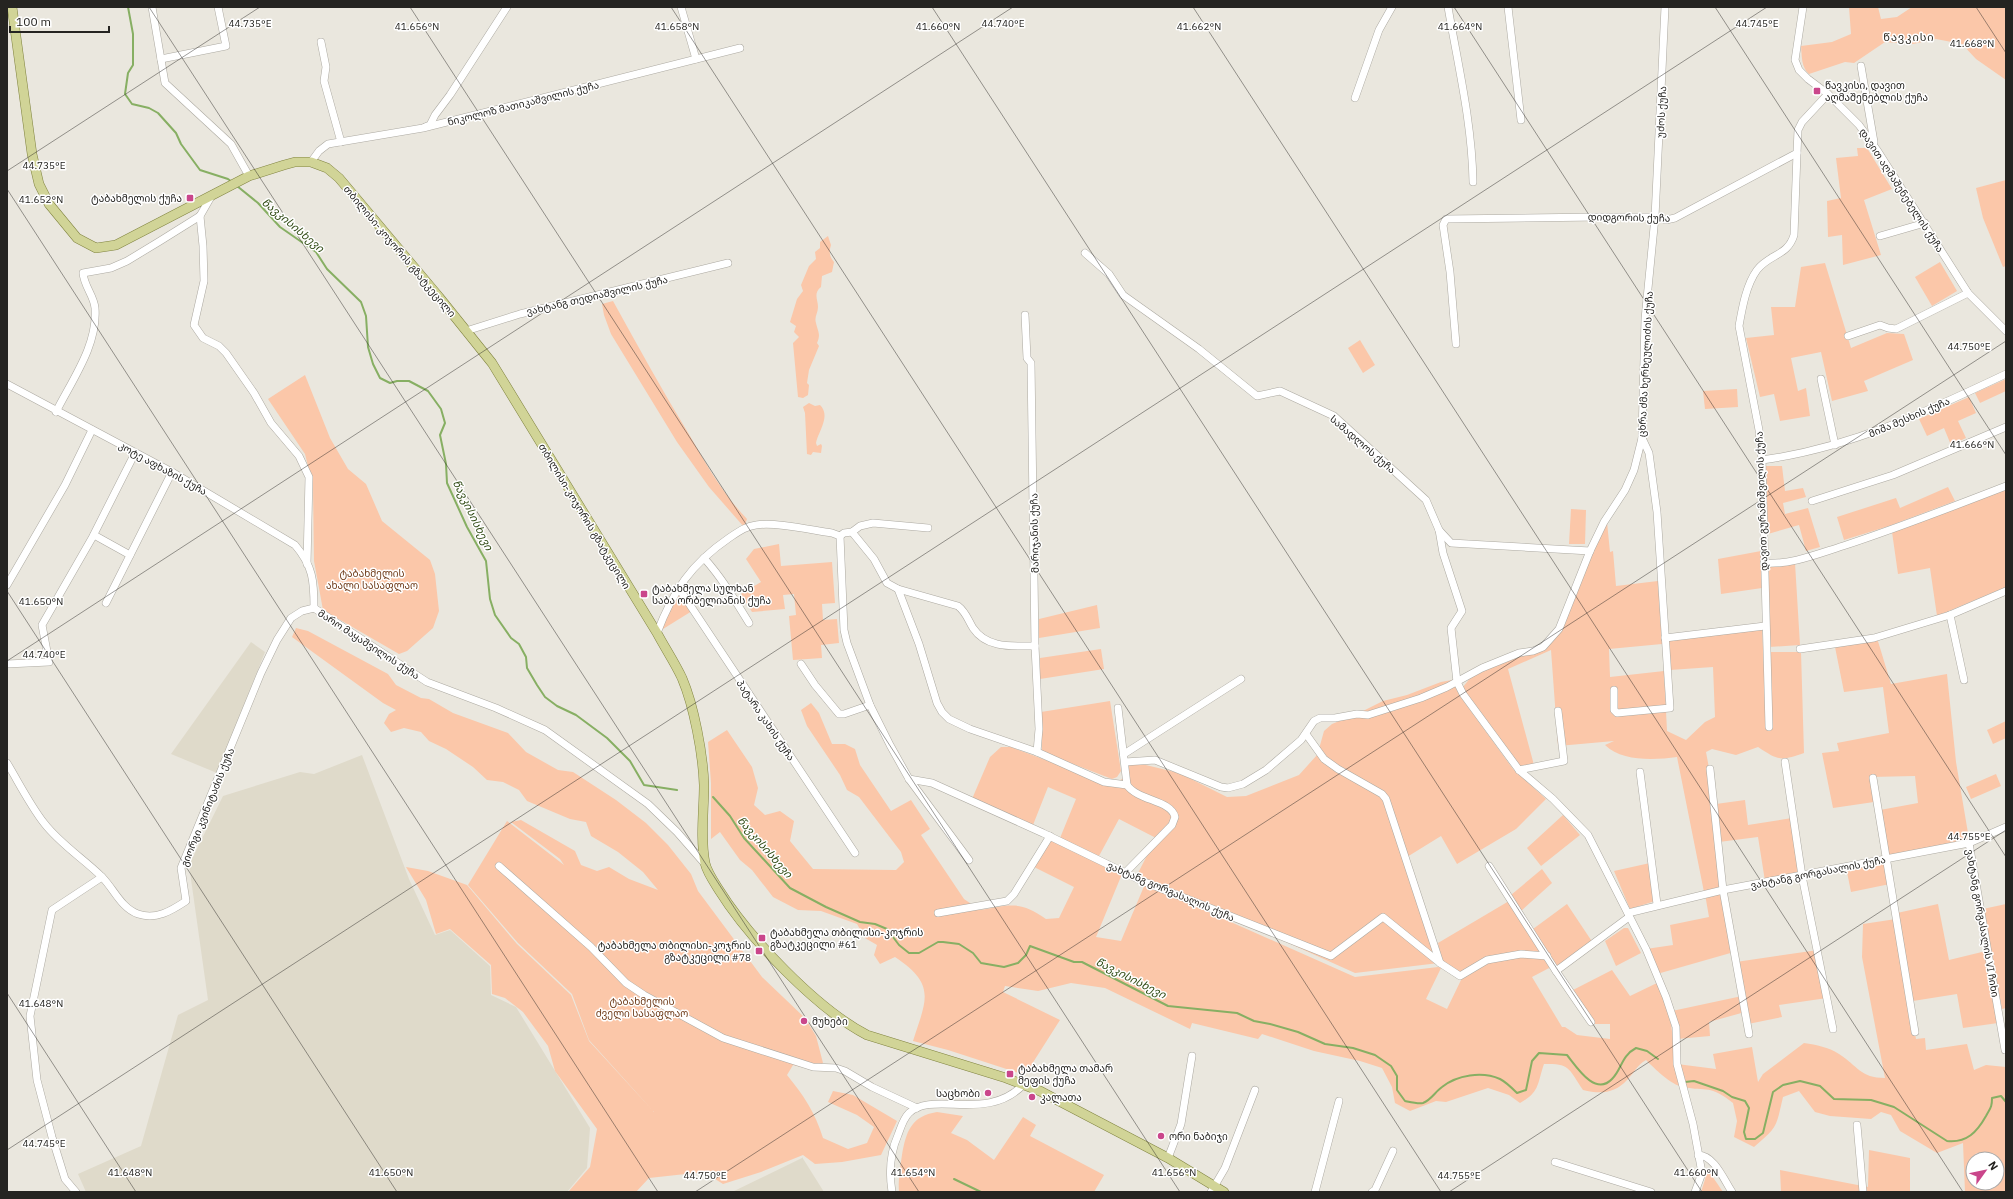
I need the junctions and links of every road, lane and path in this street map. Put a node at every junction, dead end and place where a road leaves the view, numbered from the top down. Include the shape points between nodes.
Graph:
1 (12, 7) edge
2 (152, 7) edge
3 (218, 7) edge
4 (507, 7) edge
5 (682, 7) edge
6 (1392, 7) edge
7 (1448, 7) edge
8 (1508, 7) edge
9 (1665, 7) edge
10 (1803, 7) edge
11 (322, 42) dead end
12 (740, 48) dead end
13 (161, 59) junction
14 (696, 59) junction
15 (1861, 66) dead end
16 (1828, 94) junction
17 (1355, 98) dead end
18 (1521, 120) dead end
19 (424, 128) junction
20 (341, 142) junction
21 (1874, 145) junction
22 (1797, 153) junction
23 (311, 162) junction
24 (249, 176) junction
25 (1474, 182) dead end
26 (212, 194) junction
27 (200, 216) junction
28 (1656, 217) junction
29 (1925, 223) junction
30 (1880, 236) dead end
31 (1085, 253) dead end
32 (728, 263) dead end
33 (1968, 293) junction
34 (1025, 315) dead end
35 (466, 331) junction
36 (2006, 331) edge
37 (1848, 336) dead end
38 (1456, 344) dead end
39 (2006, 374) edge
40 (1822, 379) dead end
41 (7, 384) edge
42 (56, 412) junction
43 (2006, 427) edge
44 (92, 430) junction
45 (1642, 438) junction
46 (1835, 445) junction
47 (135, 453) junction
48 (1762, 460) junction
49 (172, 472) junction
50 (2006, 486) edge
51 (1812, 501) dead end
52 (928, 528) dead end
53 (1440, 530) junction
54 (852, 532) junction
55 (94, 535) junction
56 (840, 536) junction
57 (1590, 551) junction
58 (130, 555) junction
59 (704, 558) junction
60 (1764, 563) junction
61 (307, 565) junction
62 (7, 585) edge
63 (678, 587) junction
64 (898, 589) junction
65 (2006, 591) edge
66 (106, 603) dead end
67 (314, 608) junction
68 (1950, 615) junction
69 (749, 623) dead end
70 (1765, 626) junction
71 (656, 633) junction
72 (1666, 638) junction
73 (1035, 646) junction
74 (1800, 649) dead end
75 (7, 664) edge
76 (801, 664) dead end
77 (1241, 678) dead end
78 (1964, 680) dead end
79 (1457, 682) junction
80 (1614, 690) dead end
81 (870, 705) junction
82 (1118, 708) dead end
83 (1558, 711) dead end
84 (1769, 727) dead end
85 (1306, 734) junction
86 (1037, 752) junction
87 (1124, 754) junction
88 (1125, 762) junction
89 (1786, 762) dead end
90 (7, 764) edge
91 (1710, 769) dead end
92 (1519, 770) junction
93 (1640, 772) dead end
94 (1873, 778) dead end
95 (909, 779) junction
96 (1128, 785) junction
97 (2006, 827) edge
98 (1050, 836) junction
99 (1969, 843) junction
100 (855, 854) dead end
101 (969, 860) dead end
102 (1886, 860) junction
103 (705, 864) junction
104 (499, 866) dead end
105 (1489, 866) dead end
106 (1125, 873) junction
107 (1802, 876) junction
108 (102, 878) junction
109 (1723, 890) junction
110 (1657, 904) junction
111 (938, 913) dead end
112 (1628, 915) junction
113 (1547, 956) junction
114 (1440, 963) junction
115 (1556, 971) junction
116 (1591, 1022) dead end
117 (1833, 1029) dead end
118 (1915, 1032) dead end
119 (1749, 1034) dead end
120 (2005, 1050) edge
121 (1192, 1056) dead end
122 (1024, 1084) junction
123 (1255, 1090) dead end
124 (1339, 1102) dead end
125 (917, 1108) junction
126 (1857, 1125) dead end
127 (1393, 1151) dead end
128 (1698, 1155) junction
129 (1168, 1158) junction
130 (1555, 1162) dead end
131 (1213, 1189) edge
132 (76, 1192) edge
133 (892, 1192) edge
134 (1224, 1192) edge
135 (1315, 1192) edge
136 (1372, 1192) edge
137 (1651, 1192) edge
138 (1694, 1192) edge
139 (1732, 1192) edge
140 (1863, 1192) edge

1 - 26 main road, თბილისი-კოჯორის გზატკეცილი via 30,140 39,184 49,204 77,238 96,248 116,245
2 - 13 street
3 - 13 street via 226,46
4 - 19 street via 430,125
5 - 14 street
6 - 17 street via 1378,30
7 - 25 street via 1464,85
8 - 18 street
9 - 28 street, უძოს ქუჩა
10 - 16 street, დავით აღმაშენებელის ქუჩა via 1795,60 1799,70 1808,80
11 - 20 street via 326,67 324,81
12 - 14 street, ნიკოლოზ მათიკაშვილის ქუჩა
13 - 24 street via 165,83 231,144
14 - 19 street, ნიკოლოზ მათიკაშვილის ქუჩა
15 - 21 street
16 - 21 street, დავით აღმაშენებელის ქუჩა via 1859,125
16 - 22 street via 1802,122 1798,130
19 - 20 street, ნიკოლოზ მათიკაშვილის ქუჩა
20 - 23 street, ნიკოლოზ მათიკაშვილის ქუჩა via 328,144
21 - 29 street, დავით აღმაშენებელის ქუჩა
22 - 28 street, დიდგორის ქუჩა via 1675,218 1666,220
22 - 48 street, დავით გურამიშვილის ქუჩა via 1795,227 1792,244 1787,250 1765,263 1755,274 1740,326
23 - 24 main road, თბილისი-კოჯორის გზატკეცილი via 284,164
23 - 35 main road, თბილისი-კოჯორის გზატკეცილი via 327,168 339,178
24 - 26 main road, თბილისი-კოჯორის გზატკეცილი
26 - 27 street
27 - 42 street via 127,261 111,268 83,273 84,282 95,307 94,334
27 - 61 street, მარო მაყაშვილის ქუჩა via 204,281 194,325 203,338 219,346 226,353 271,423 299,456 310,477
28 - 38 street, დიდგორის ქუჩა via 1446,219 1443,225
28 - 45 street, ცხრა ძმა ხერხეულიძის ქუჩა via 1646,319
29 - 30 street
29 - 33 street, დავით აღმაშენებელის ქუჩა
31 - 53 street, სამადლოს ქუჩა via 1110,274 1123,295 1199,349 1257,396 1280,391 1334,416 1426,500
32 - 35 street, ვახტანგ თედიაშვილის ქუჩა via 520,314
33 - 36 street, დავით აღმაშენებელის ქუჩა
33 - 37 street via 1896,329 1880,325
34 - 73 street, მარიჯანის ქუჩა via 1027,358 1031,363
35 - 71 main road, თბილისი-კოჯორის გზატკეცილი via 492,363
39 - 46 street, მიშა მესხის ქუჩა via 1886,429
40 - 46 street
41 - 42 street, კოტე აფხაზის ქუჩა
42 - 44 street, კოტე აფხაზის ქუჩა
43 - 51 street via 1893,475
44 - 47 street, კოტე აფხაზის ქუჩა
44 - 62 street via 65,485
45 - 57 street, ცხრა ძმა ხერხეულიძის ქუჩა via 1634,470 1625,490 1604,522
45 - 72 street via 1649,453 1657,512
46 - 48 street, მიშა მესხის ქუჩა
47 - 49 street, კოტე აფხაზის ქუჩა
47 - 55 street
48 - 60 street, დავით გურამიშვილის ქუჩა
49 - 58 street
49 - 61 street, კოტე აფხაზის ქუჩა via 285,538 302,554
50 - 60 street via 1891,530 1795,561
52 - 54 street via 873,523 860,526
53 - 57 street via 1451,543
53 - 79 street, სამადლოს ქუჩა via 1441,545 1462,611 1450,628
54 - 56 street
54 - 64 street via 874,558 887,583
55 - 58 street
55 - 75 street via 42,625 49,662
56 - 59 street via 784,526 754,525 731,537
56 - 81 street via 844,630
57 - 79 street, ცხრა ძმა ხერხეულიძის ქუჩა via 1559,629 1543,647 1519,653 1482,668
58 - 66 street
59 - 63 street
59 - 69 street via 726,584
60 - 70 street, დავით გურამიშვილის ქუჩა
61 - 67 street, მარო მაყაშვილის ქუჩა via 314,581
63 - 71 street
63 - 100 street, პატარა კახის ქუჩა
64 - 73 street via 958,606 974,629 985,641 993,645
64 - 86 street via 942,712 949,719 970,729
65 - 68 street
67 - 103 street, მარო მაყაშვილის ქუჩა via 427,682 545,730 648,804
67 - 108 street, გიორგი კვინიტაძის ქუჩა via 302,611 291,618 261,673 181,868 186,901 162,915 137,914 124,905
68 - 74 street via 1874,638
68 - 78 street
70 - 72 street
70 - 84 street, დავით გურამიშვილის ქუჩა
71 - 103 main road, თბილისი-კოჯორის გზატკეცილი via 682,679 699,740 704,784
72 - 80 street via 1670,709 1616,712
73 - 86 street, მარიჯანის ქუჩა via 1039,729
76 - 81 street via 839,714
77 - 87 street
79 - 85 street, ცხრა ძმა ხერხეულიძის ქუჩა via 1421,698 1368,715 1320,718 1314,721
79 - 92 street via 1463,694
81 - 95 street
82 - 87 street
83 - 92 street via 1564,761
85 - 88 street, ცხრა ძმა ხერხეულიძის ქუჩა via 1266,770 1243,784 1228,788 1212,785 1195,775 1155,760
85 - 114 street via 1324,758 1386,799
86 - 96 street via 1104,782
87 - 88 street
88 - 96 street
89 - 107 street
90 - 108 street, გიორგი კვინიტაძის ქუჩა via 44,824
91 - 109 street
92 - 112 street via 1553,799 1588,835
93 - 110 street
94 - 102 street
95 - 98 street, ვახტანგ გორგასალის ქუჩა via 932,783
95 - 101 street
96 - 106 street via 1132,792 1171,809 1175,817 1172,825
97 - 99 street, ვახტანგ გორგასალის ქუჩა
98 - 106 street, ვახტანგ გორგასალის ქუჩა
98 - 111 street via 1014,894 1007,900
99 - 102 street, ვახტანგ გორგასალის ქუჩა
99 - 120 street, ვახტანგ გორგასალის VI ჩიხი
102 - 107 street, ვახტანგ გორგასალის ქუჩა
102 - 118 street
103 - 122 main road, თბილისი-კოჯორის გზატკეცილი via 726,900 762,946 850,1026 878,1040
104 - 125 street via 591,947 626,983 644,995 723,1038 813,1067 845,1071
105 - 113 street
106 - 114 street, ვახტანგ გორგასალის ქუჩა via 1331,956 1383,917
107 - 109 street, ვახტანგ გორგასალის ქუჩა
107 - 117 street
108 - 132 street via 52,910 30,1016 37,1080 65,1179
109 - 110 street, ვახტანგ გორგასალის ქუჩა
109 - 119 street
110 - 112 street, ვახტანგ გორგასალის ქუჩა
112 - 115 street, ვახტანგ გორგასალის ქუჩა
112 - 128 street via 1672,1011 1677,1064 1693,1124
113 - 114 street via 1521,954 1487,960 1462,976
113 - 115 street
115 - 116 street
121 - 129 street via 1181,1124
122 - 125 street via 1015,1094 992,1103
122 - 129 main road, თბილისი-კოჯორის გზატკეცილი
123 - 131 street via 1225,1168
124 - 135 street
125 - 133 street via 902,1122 896,1138 891,1162
126 - 140 street
127 - 136 street
128 - 138 street via 1702,1173
128 - 139 street via 1710,1159
129 - 131 main road, თბილისი-კოჯორის გზატკეცილი
130 - 137 street
131 - 134 main road, თბილისი-კოჯორის გზატკეცილი

